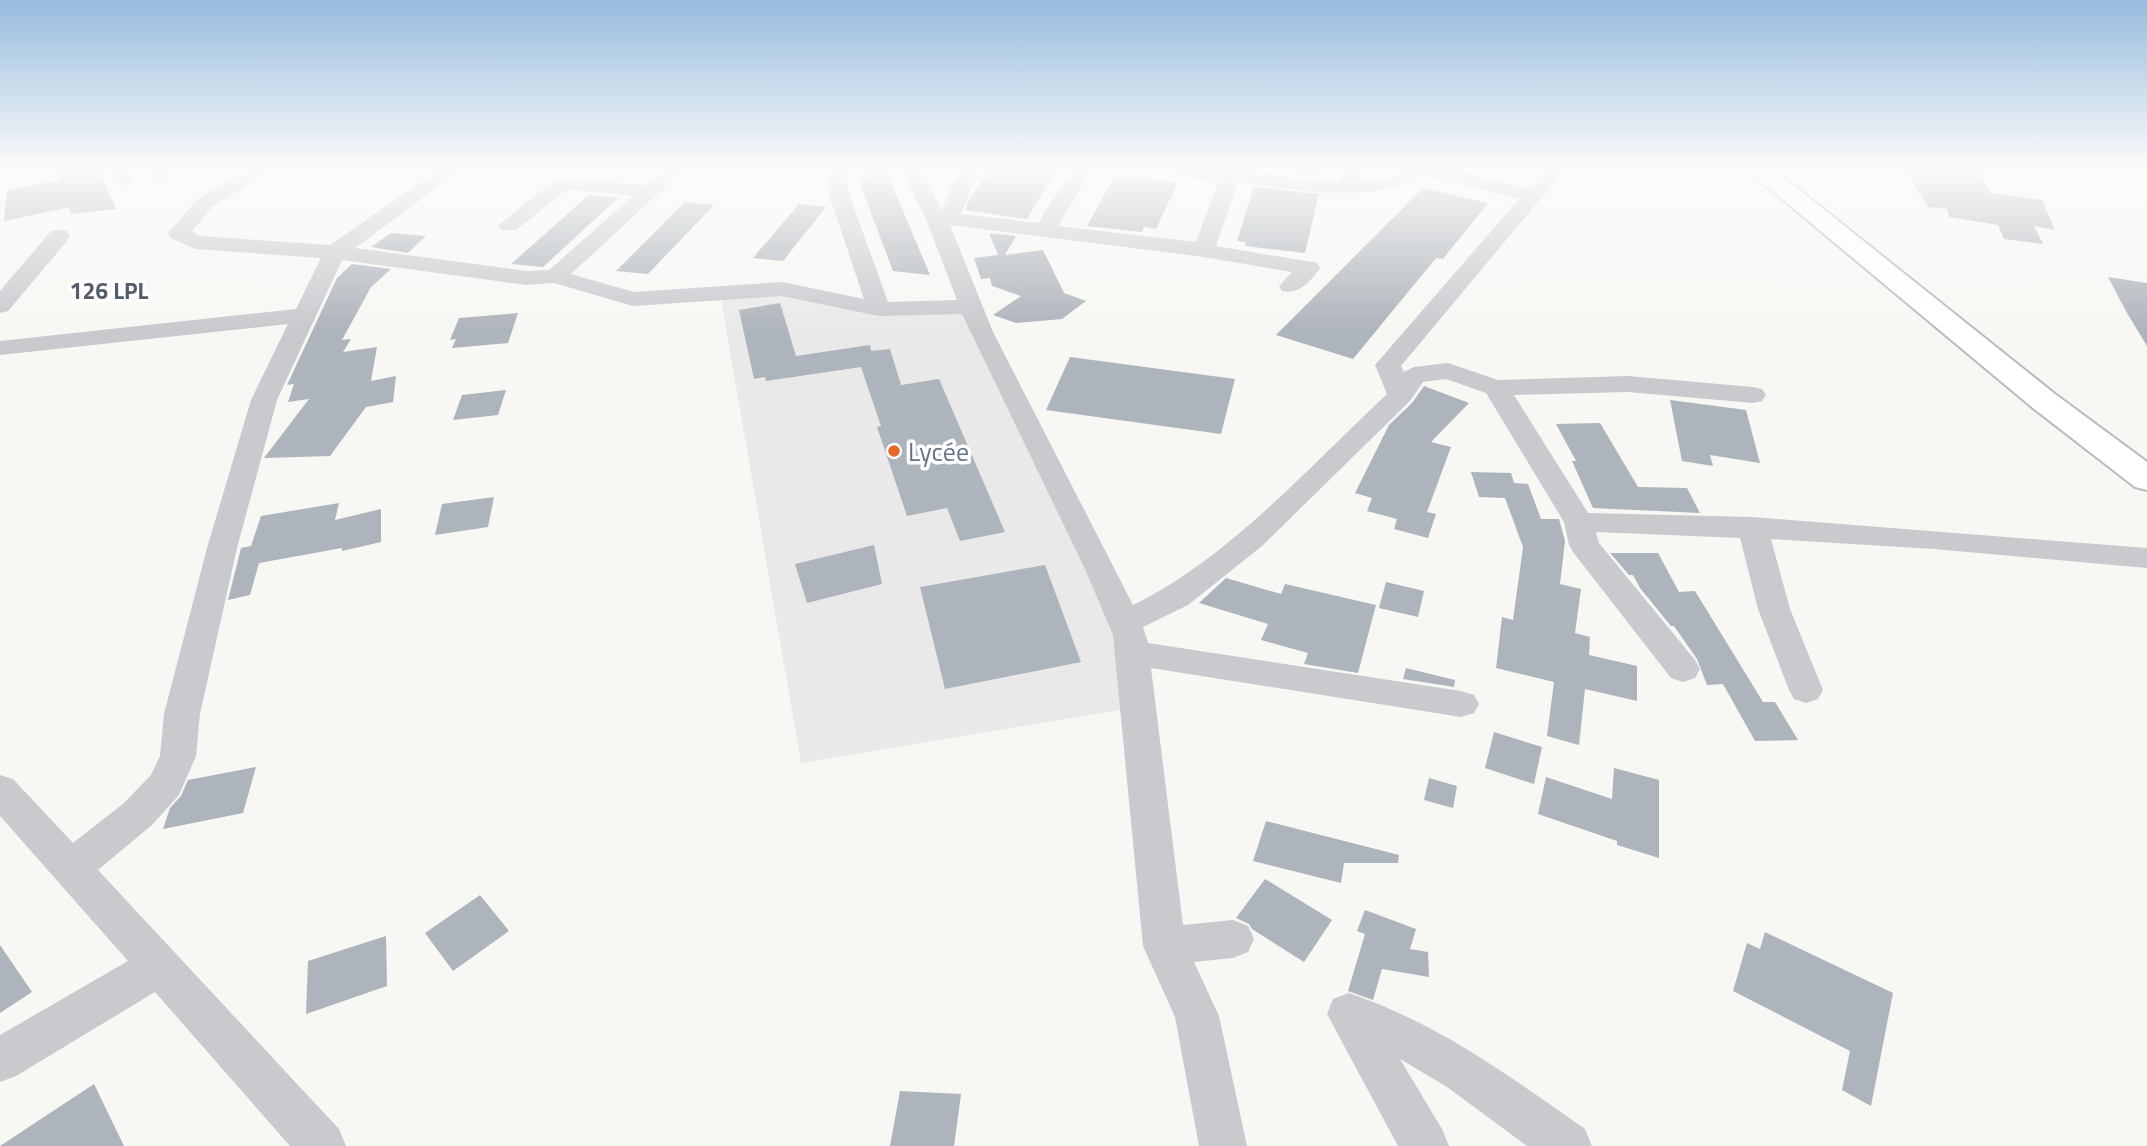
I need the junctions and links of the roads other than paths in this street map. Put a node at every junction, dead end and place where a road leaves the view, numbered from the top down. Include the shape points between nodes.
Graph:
1 (189, 221) edge
2 (379, 221) edge
3 (515, 221) edge
4 (617, 221) edge
5 (849, 221) edge
6 (944, 221) edge
7 (964, 221) edge
8 (1050, 221) edge
9 (1214, 221) edge
10 (1516, 221) edge
11 (1822, 221) edge
12 (1853, 221) edge
13 (509, 226) dead end
14 (1044, 231) junction
15 (59, 236) dead end
16 (1204, 250) junction
17 (335, 252) junction
18 (555, 276) junction
19 (1290, 286) dead end
20 (0, 306) edge
21 (971, 307) junction
22 (879, 309) junction
23 (305, 315) junction
24 (0, 348) edge
25 (1401, 378) junction
26 (1496, 388) junction
27 (1753, 395) dead end
28 (2147, 449) edge
29 (2147, 479) edge
30 (1579, 522) junction
31 (1752, 527) junction
32 (2147, 558) edge
33 (1128, 638) junction
34 (1684, 669) dead end
35 (1806, 690) dead end
36 (1461, 704) dead end
37 (0, 790) edge
38 (71, 868) junction
39 (1233, 939) dead end
40 (1164, 946) junction
41 (159, 966) junction
42 (0, 1060) edge
43 (322, 1146) edge
44 (1223, 1146) edge
45 (1425, 1146) edge
46 (1568, 1146) edge

1 - 17 street via 179,233 195,242
2 - 17 street
3 - 13 street
4 - 18 street
5 - 22 street
6 - 21 street
7 - 14 street
8 - 14 street
9 - 16 street
10 - 25 street
11 - 29 highway
12 - 28 highway
14 - 16 street
15 - 20 street
16 - 19 street via 1309,268
17 - 18 street via 526,278
17 - 23 street
18 - 22 street via 632,299 782,289
21 - 22 street
21 - 33 street via 1101,569
23 - 24 street
23 - 38 street via 264,400 222,548 182,714 178,756 166,784 138,814
25 - 26 street via 1448,371
25 - 33 street via 1251,539
26 - 27 street via 1628,384
26 - 30 street
30 - 31 street
30 - 34 street via 1584,545
31 - 32 street via 1997,542
31 - 35 street via 1774,609
33 - 36 street
33 - 40 street
37 - 38 street
38 - 41 street
39 - 40 street
40 - 44 street via 1198,1016
41 - 42 street
41 - 43 street
45 - 46 street via 1349,1014 1381,1024 1448,1062

